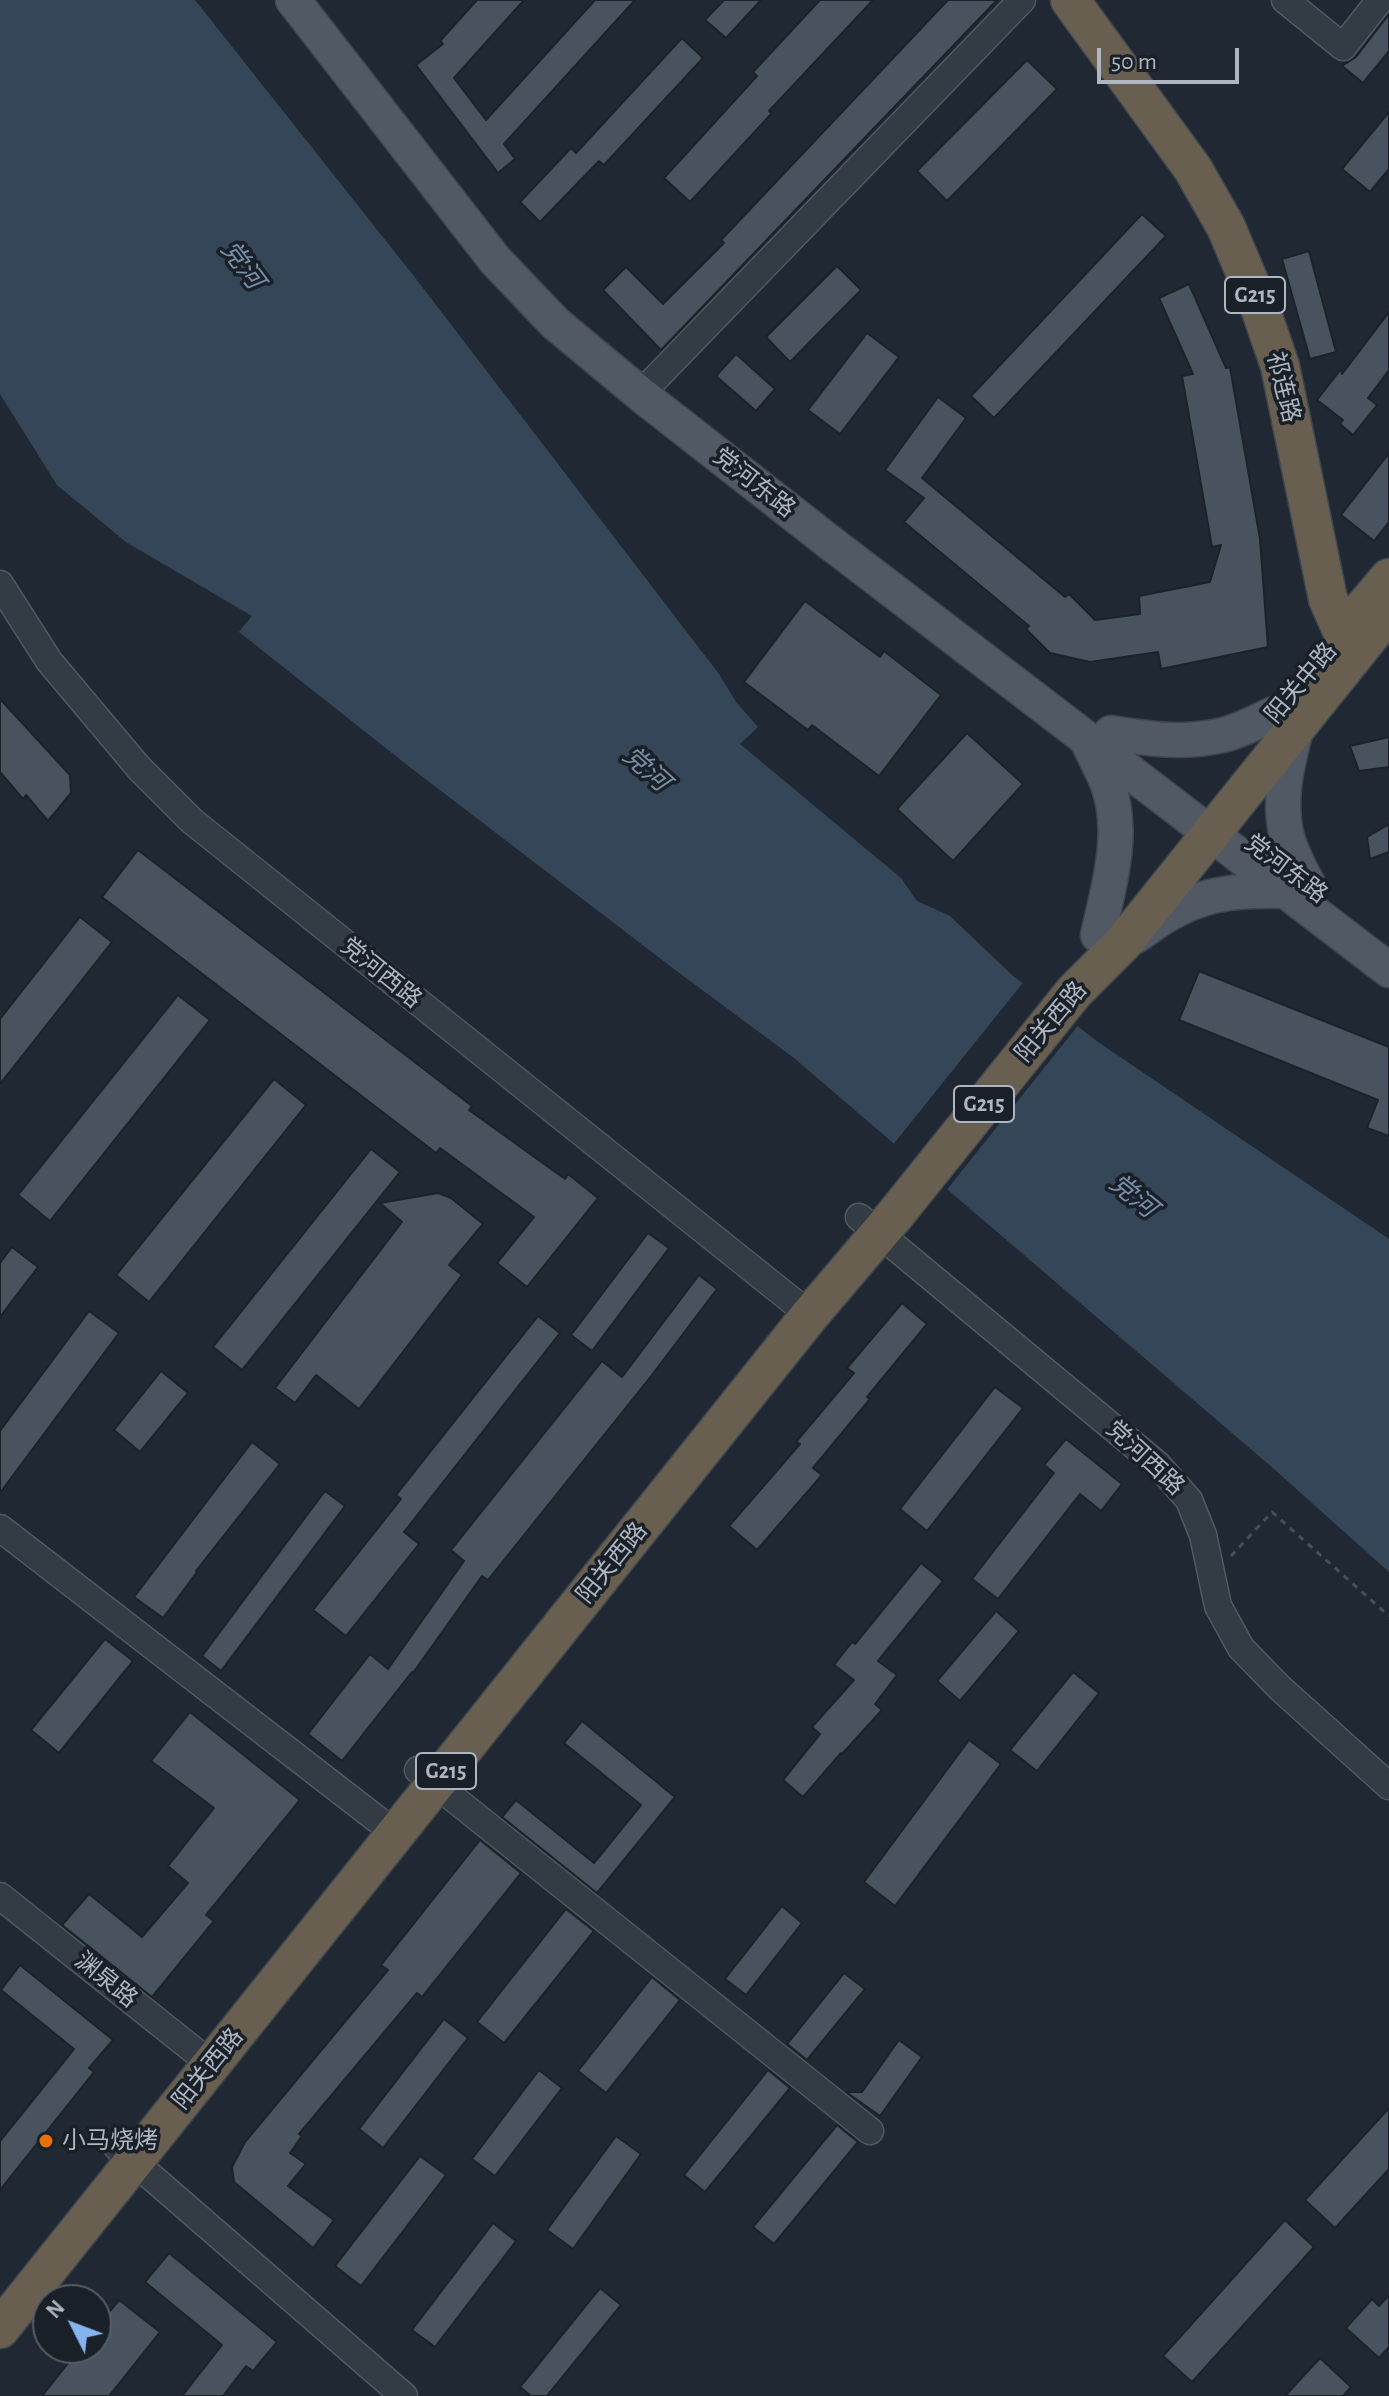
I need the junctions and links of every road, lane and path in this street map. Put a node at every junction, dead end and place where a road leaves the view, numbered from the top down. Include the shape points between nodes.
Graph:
1 (293, 0) edge
2 (316, 0) edge
3 (1022, 0) edge
4 (1285, 0) edge
5 (1380, 0) edge
6 (1072, 1) edge
7 (648, 390) junction
8 (1389, 578) edge
9 (0, 584) edge
10 (1375, 625) edge
11 (1286, 720) junction
12 (1099, 736) junction
13 (1213, 812) junction
14 (1297, 889) junction
15 (1110, 939) junction
16 (1389, 947) edge
17 (1389, 970) edge
18 (878, 1216) junction
19 (802, 1308) junction
20 (0, 1528) edge
21 (1212, 1577) junction
22 (1389, 1616) edge
23 (426, 1777) junction
24 (1389, 1786) edge
25 (378, 1820) junction
26 (0, 1896) edge
27 (202, 2058) junction
28 (870, 2131) dead end
29 (126, 2154) junction
30 (0, 2293) edge
31 (0, 2329) edge
32 (404, 2396) edge

1 - 7 main road, 党河东路 via 495,260 555,323
2 - 7 main road, 党河东路 via 469,196
3 - 7 street
4 - 5 street via 1343,47
6 - 10 highway, 祁连路 / G215 via 1193,169 1226,227 1280,366 1328,599
7 - 12 main road, 党河东路
8 - 10 highway, 阳关中路
9 - 19 street, 党河西路 via 49,661 139,768 192,821
10 - 11 highway, 阳关中路 / G215
11 - 12 main road via 1195,740
11 - 13 highway, 阳关中路 / G215
11 - 14 main road via 1283,813
12 - 13 main road, 党河东路
12 - 15 main road via 1116,824
13 - 14 main road, 党河东路
13 - 15 highway, 阳关西路 / G215
14 - 15 main road via 1218,894
14 - 16 main road, 党河东路
14 - 17 main road
15 - 18 highway, 阳关西路 / G215 via 1066,985
18 - 19 highway, 阳关西路 / G215
18 - 21 street, 党河西路 via 1158,1465 1189,1500
19 - 23 highway, 阳关西路 / G215
20 - 25 street
21 - 22 path via 1272,1512
21 - 24 street, 党河西路 via 1218,1606 1241,1648
23 - 25 highway, 阳关西路 / G215
23 - 27 highway, 阳关西路 / G215
23 - 28 street
25 - 27 highway, 阳关西路 / G215
26 - 27 street, 渊泉路
27 - 29 highway, 阳关西路 / G215
29 - 30 highway, 阳关西路 / G215
29 - 31 highway, 阳关西路 / G215
29 - 32 street

